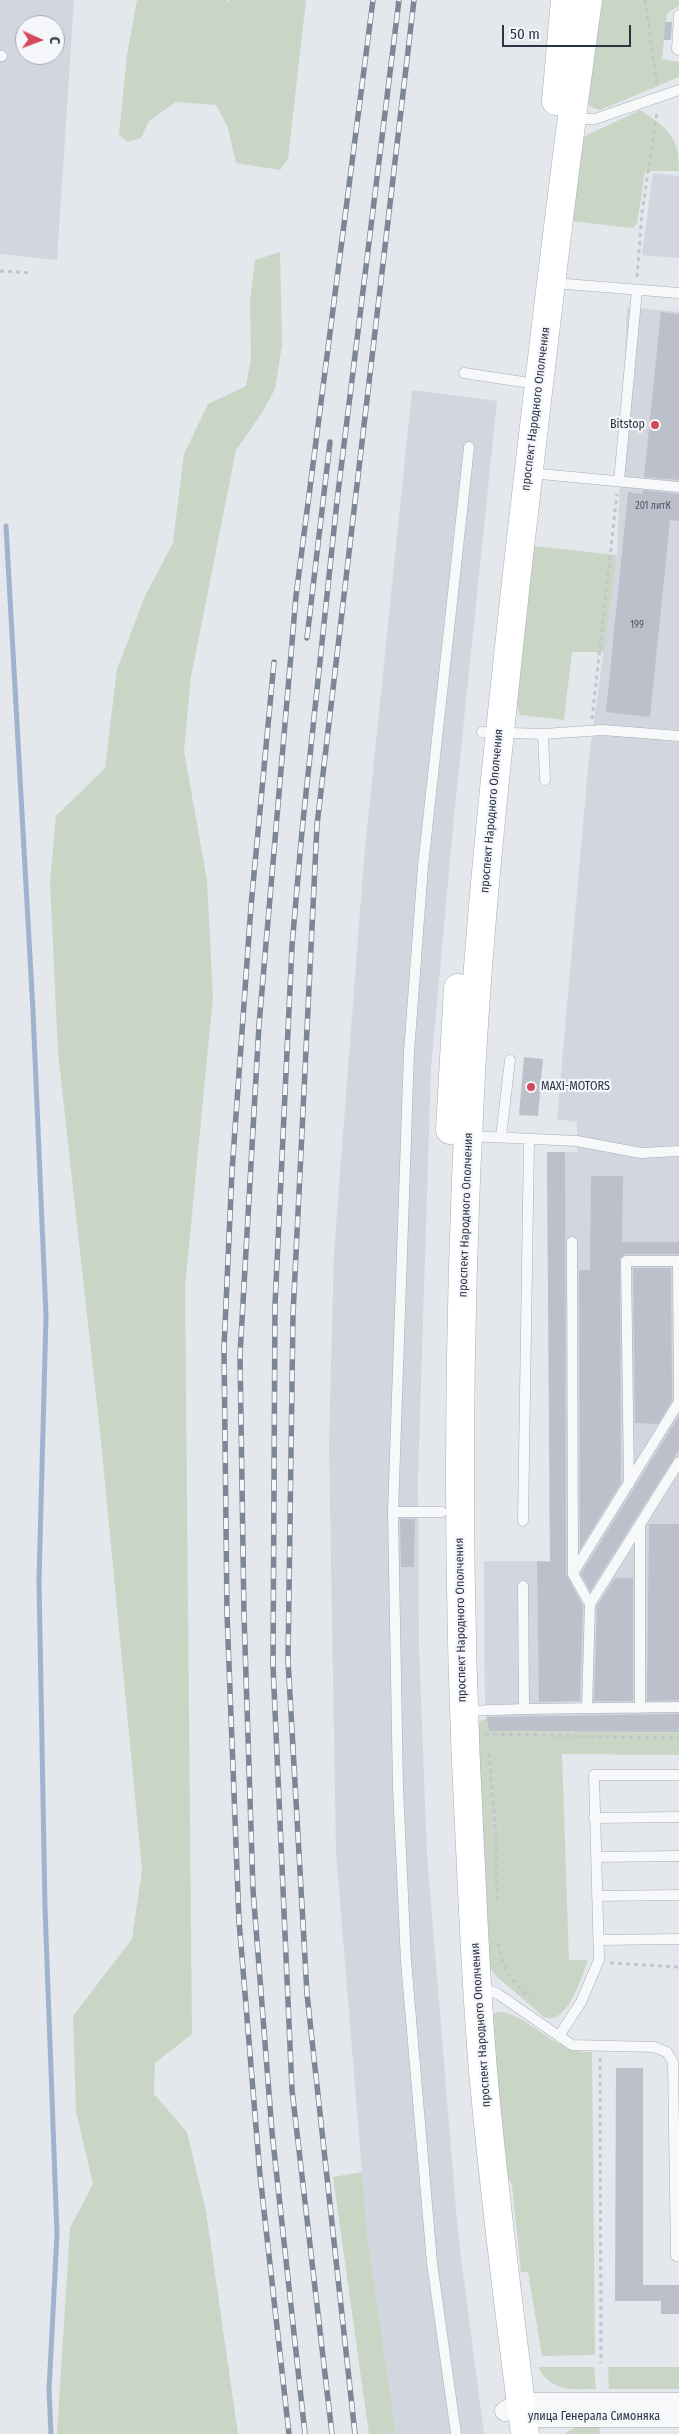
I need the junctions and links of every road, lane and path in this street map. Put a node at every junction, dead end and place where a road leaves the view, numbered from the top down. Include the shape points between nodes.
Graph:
1 (565, 0) edge
2 (588, 0) edge
3 (644, 0) edge
4 (679, 15) edge
5 (679, 50) edge
6 (679, 90) edge
7 (660, 97) junction
8 (571, 119) junction
9 (0, 270) edge
10 (31, 273) dead end
11 (551, 283) junction
12 (637, 290) junction
13 (679, 293) edge
14 (464, 373) dead end
15 (523, 382) junction
16 (469, 448) dead end
17 (528, 473) junction
18 (618, 481) junction
19 (679, 487) edge
20 (591, 731) junction
21 (491, 733) junction
22 (543, 734) junction
23 (679, 736) edge
24 (545, 780) dead end
25 (510, 1060) dead end
26 (468, 1136) junction
27 (501, 1138) junction
28 (529, 1140) junction
29 (679, 1151) edge
30 (572, 1242) dead end
31 (679, 1261) edge
32 (679, 1402) edge
33 (679, 1462) edge
34 (629, 1484) junction
35 (393, 1512) junction
36 (442, 1512) junction
37 (523, 1521) dead end
38 (640, 1523) junction
39 (573, 1574) junction
40 (523, 1586) dead end
41 (590, 1604) junction
42 (679, 1707) edge
43 (587, 1708) junction
44 (640, 1708) junction
45 (524, 1709) junction
46 (463, 1711) junction
47 (679, 1738) edge
48 (487, 1743) dead end
49 (489, 1752) dead end
50 (679, 1774) edge
51 (679, 1817) edge
52 (594, 1818) junction
53 (679, 1856) edge
54 (596, 1857) junction
55 (679, 1895) edge
56 (597, 1896) junction
57 (497, 1908) dead end
58 (497, 1935) dead end
59 (679, 1939) edge
60 (599, 1940) junction
61 (599, 1963) junction
62 (679, 1967) edge
63 (477, 1990) junction
64 (535, 2003) dead end
65 (559, 2036) junction
66 (600, 2045) junction
67 (677, 2093) edge
68 (679, 2256) edge
69 (601, 2363) dead end
70 (679, 2403) edge
71 (679, 2417) edge
72 (517, 2420) edge
73 (456, 2434) edge

1 - 15 main road, проспект Народного Ополчения
2 - 8 main road, проспект Народного Ополчения
3 - 7 path
4 - 5 lane
6 - 7 lane
7 - 8 lane via 595,119
7 - 12 path via 642,213
8 - 11 main road, проспект Народного Ополчения
9 - 10 path
11 - 12 lane
11 - 17 main road, проспект Народного Ополчения
12 - 13 lane
12 - 18 lane
14 - 15 lane
15 - 21 main road, проспект Народного Ополчения
16 - 35 lane via 423,866 409,1052
17 - 18 lane
17 - 21 main road, проспект Народного Ополчения
18 - 19 lane
18 - 20 path
20 - 22 lane
20 - 23 lane
21 - 22 lane
21 - 26 main road, проспект Народного Ополчения
21 - 36 main road, проспект Народного Ополчения via 461,948 452,1070
22 - 24 lane
25 - 27 lane
26 - 27 lane
26 - 46 main road, проспект Народного Ополчения via 460,1486
27 - 28 lane
28 - 29 lane via 577,1141 641,1153
28 - 37 lane
30 - 39 lane
31 - 32 lane
31 - 34 lane via 626,1260
32 - 34 lane
33 - 38 lane
34 - 39 lane
35 - 36 lane
35 - 73 lane via 398,1787 406,1961 432,2263
36 - 72 main road, проспект Народного Ополчения via 444,1711 459,1990 478,2194
38 - 41 lane
38 - 44 lane
39 - 41 lane
40 - 45 lane
41 - 43 lane
42 - 44 lane
43 - 44 lane
43 - 45 lane
45 - 46 lane
46 - 63 main road, проспект Народного Ополчения
47 - 48 path via 484,1734
49 - 57 path via 496,1835
50 - 52 lane via 594,1775
51 - 52 lane
52 - 54 lane
53 - 54 lane
54 - 56 lane
55 - 56 lane
56 - 60 lane
58 - 64 path via 502,1963 515,1983
59 - 60 lane
60 - 61 lane
61 - 62 path
61 - 65 lane via 581,2002
63 - 65 lane via 498,1994
63 - 72 main road, проспект Народного Ополчения
65 - 66 lane via 572,2045
66 - 67 lane via 654,2047 667,2052 673,2062
66 - 69 path
67 - 68 lane via 676,2256
70 - 72 street, улица Генерала Симоняка
71 - 72 street, улица Генерала Симоняка

